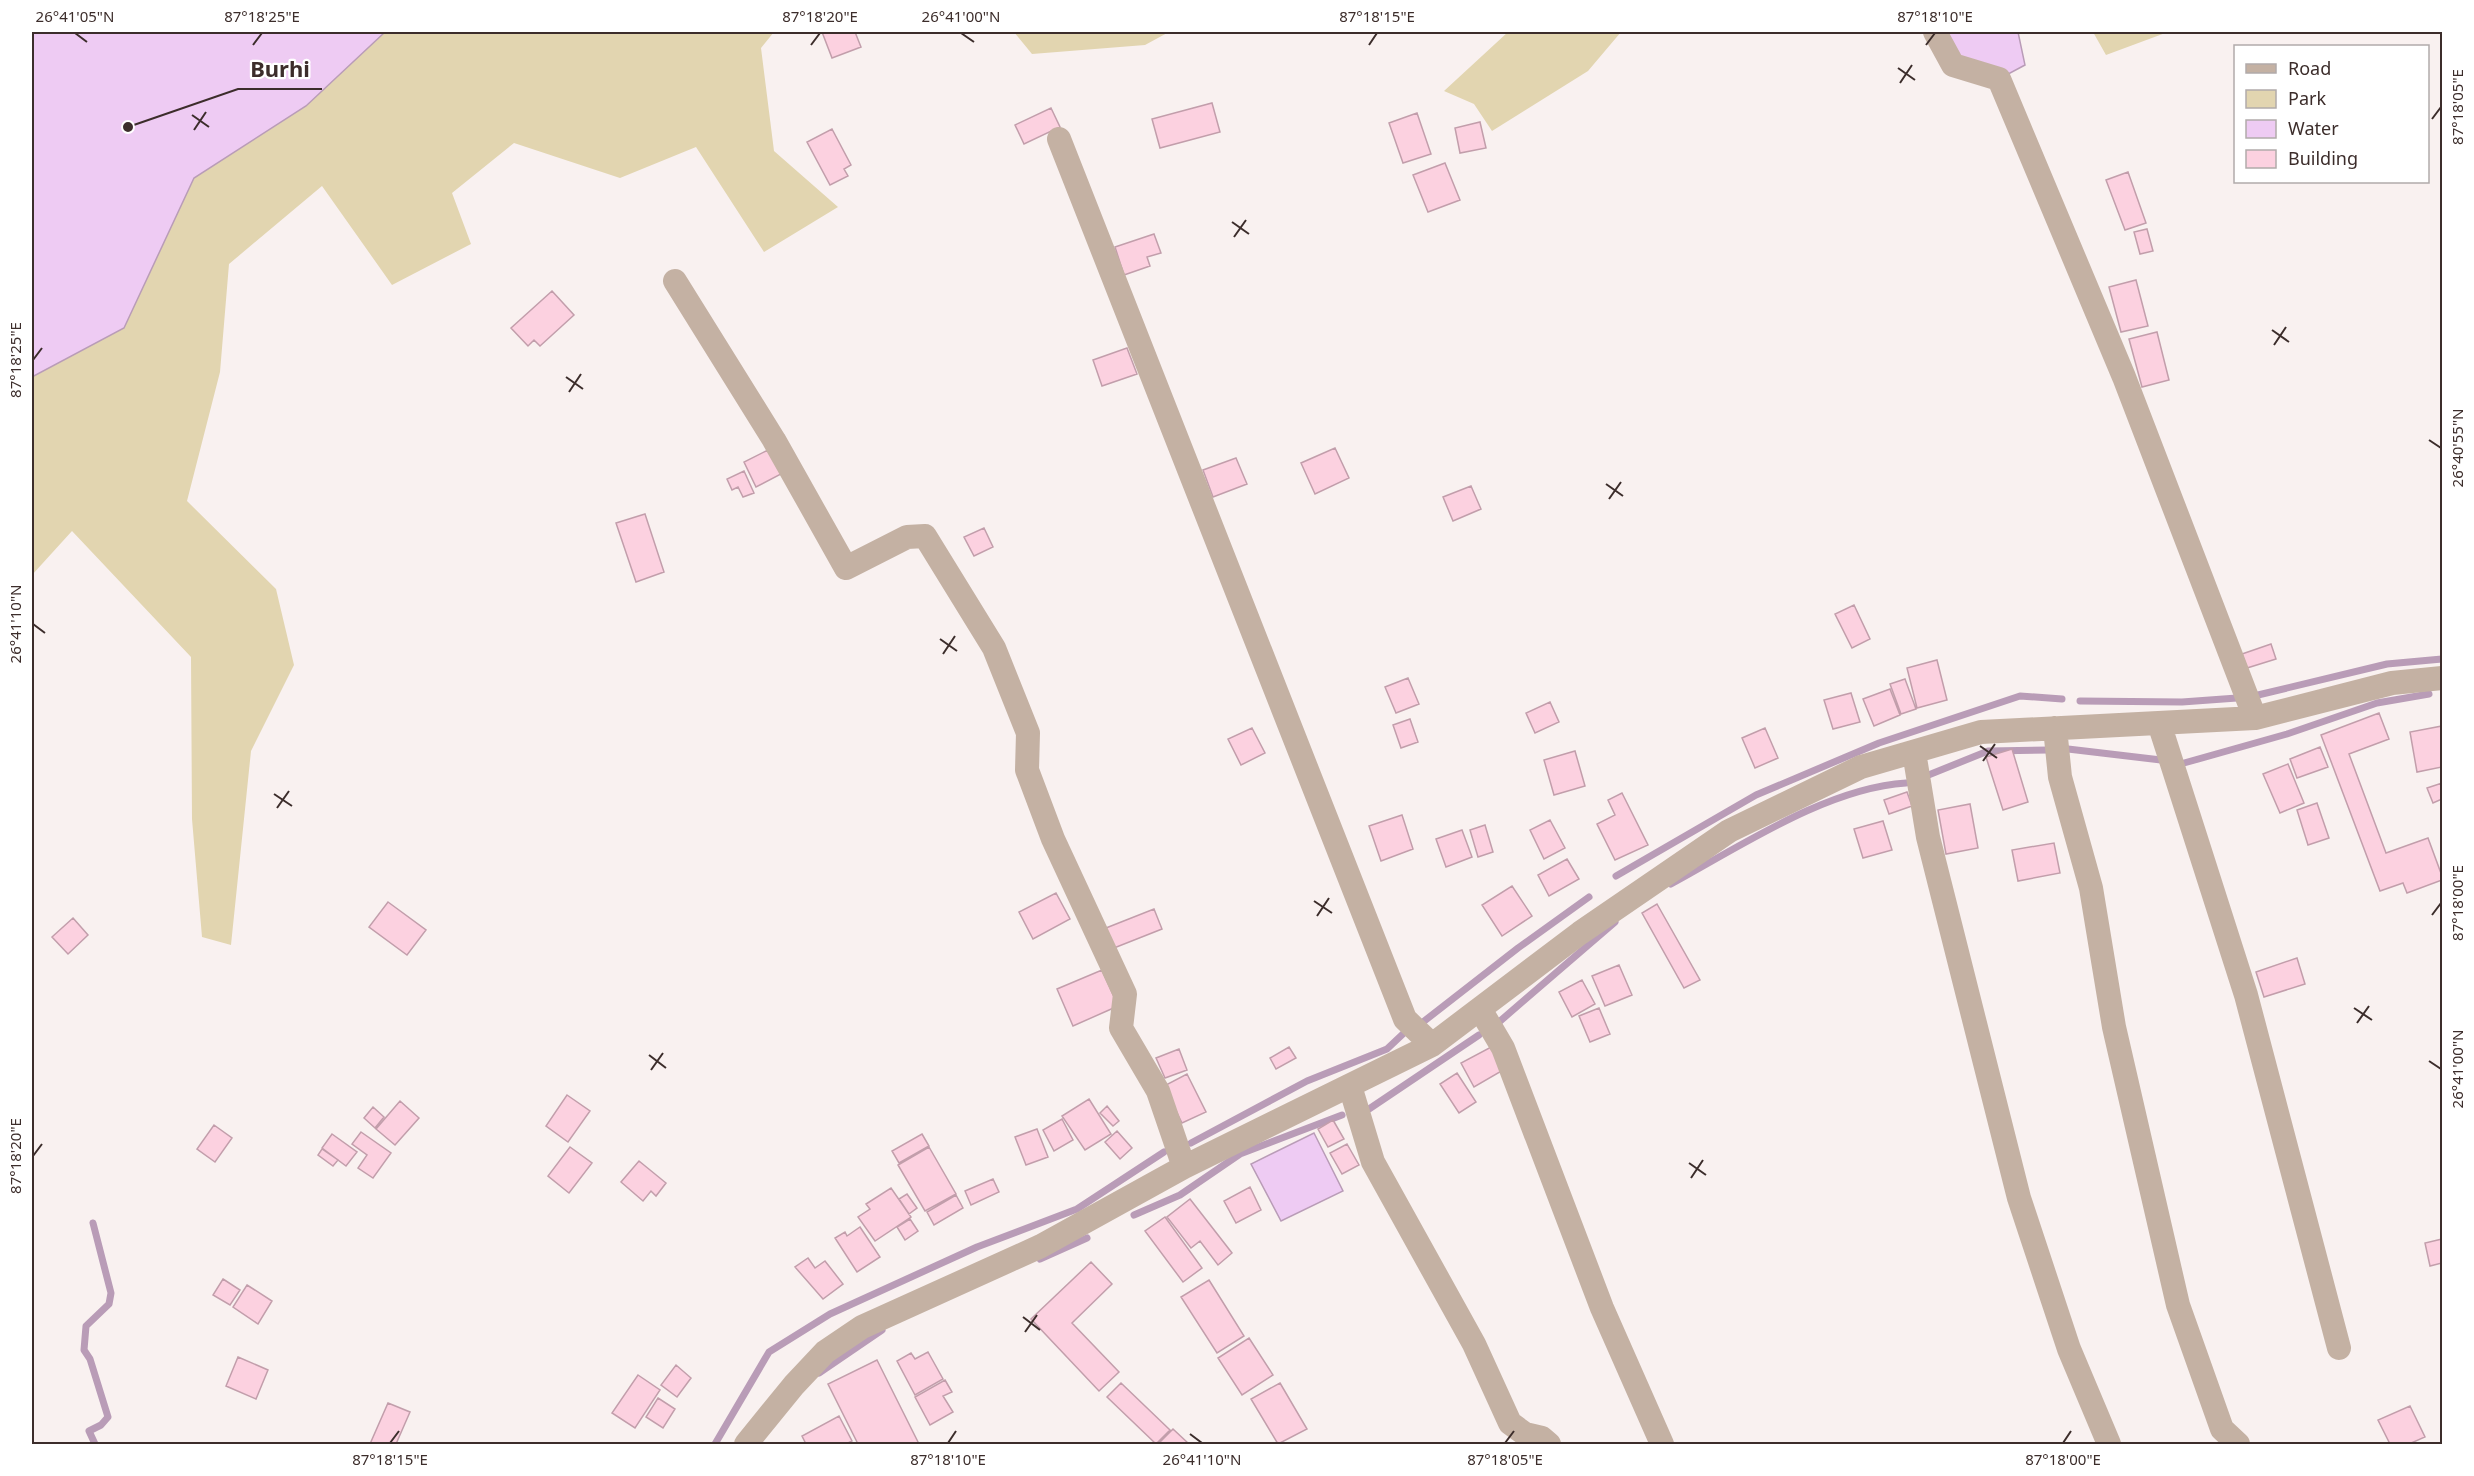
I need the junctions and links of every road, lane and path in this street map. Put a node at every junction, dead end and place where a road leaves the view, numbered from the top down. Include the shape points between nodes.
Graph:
1 (1935, 32) edge
2 (1059, 139) dead end
3 (675, 280) dead end
4 (2442, 678) edge
5 (2254, 718) junction
6 (2160, 723) junction
7 (2055, 728) junction
8 (1914, 752) junction
9 (1480, 1009) junction
10 (1432, 1045) junction
11 (1350, 1086) junction
12 (1184, 1167) junction
13 (2339, 1348) dead end
14 (746, 1444) edge
15 (1549, 1444) edge
16 (1662, 1444) edge
17 (2109, 1444) edge
18 (2238, 1444) edge

1 - 5 street via 1953,65 1999,79 2124,377
2 - 10 street via 1405,1019
3 - 12 street via 774,440 846,568 907,537 925,536 994,648 1028,733 1027,770 1053,839 1125,993 1122,1028 1158,1091
4 - 5 street via 2392,683
5 - 6 street
6 - 7 street
6 - 13 street via 2246,995
7 - 8 street via 1981,732
7 - 18 street via 2060,777 2091,888 2114,1027 2178,1305 2222,1429
8 - 9 street via 1862,767 1729,831 1580,933
8 - 17 street via 1928,837 2019,1198 2069,1350
9 - 10 street
9 - 16 street via 1503,1048 1602,1308
10 - 11 street
11 - 12 street
11 - 15 street via 1373,1162 1474,1344 1510,1423
12 - 14 street via 1041,1246 862,1327 825,1352

